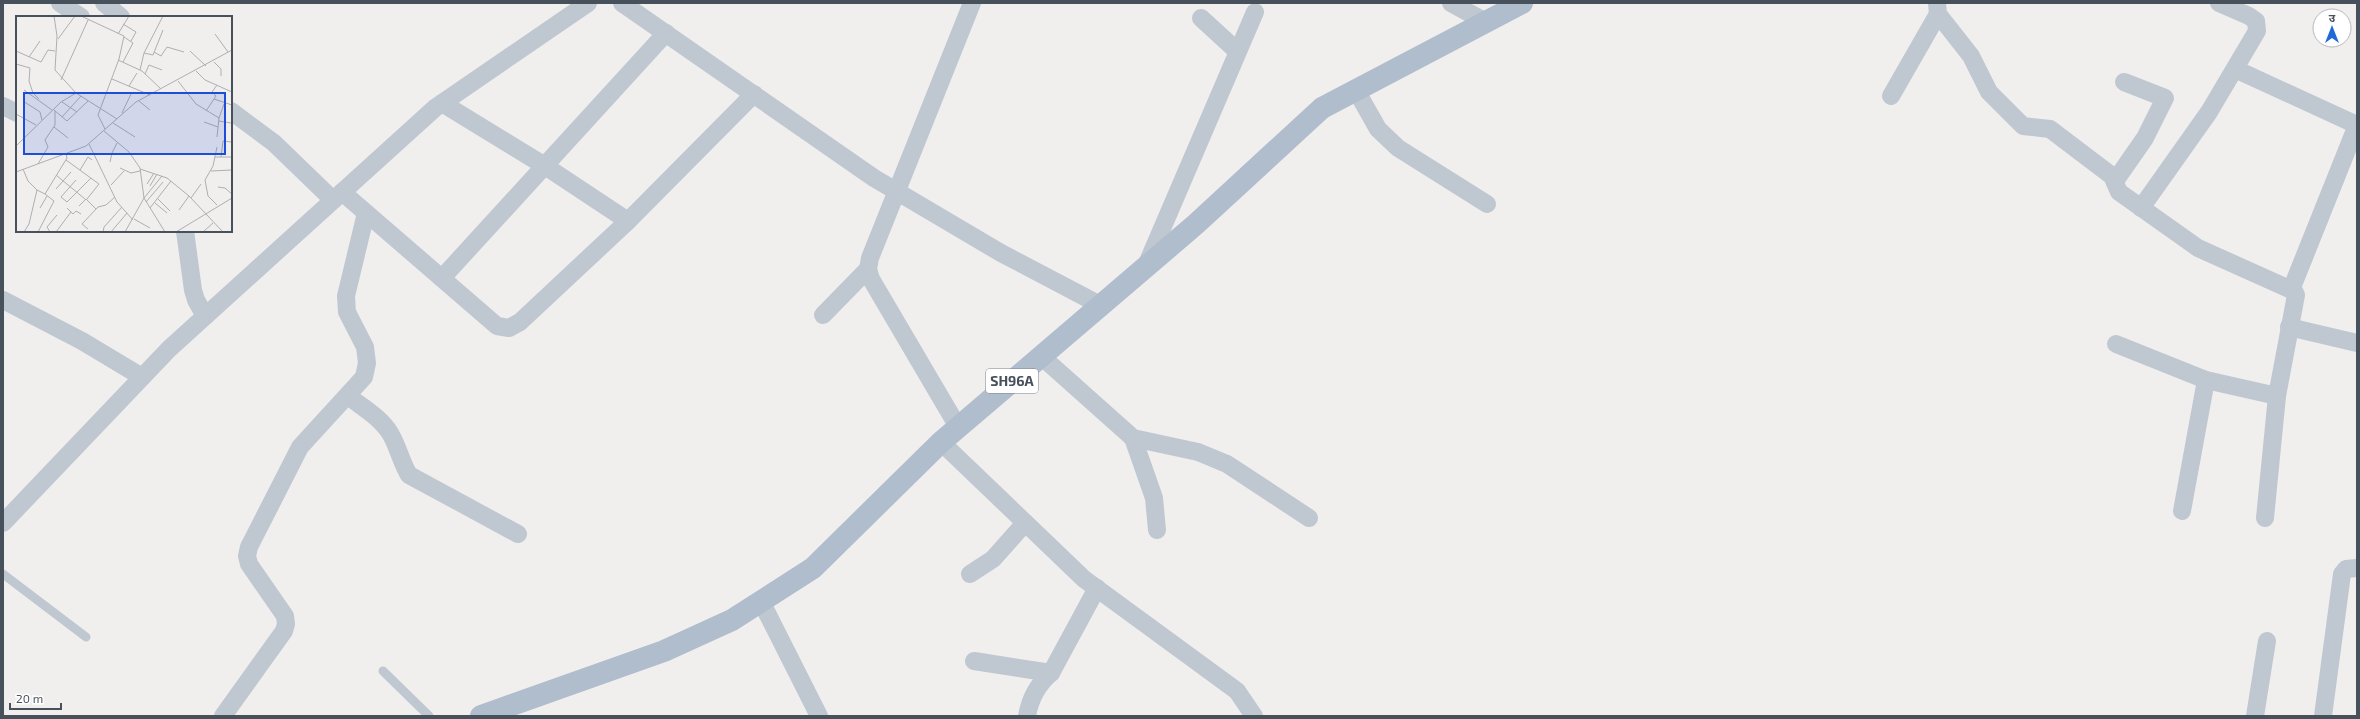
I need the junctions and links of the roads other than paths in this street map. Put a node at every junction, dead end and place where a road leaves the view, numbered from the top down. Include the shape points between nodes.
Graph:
1 (60, 3) edge
2 (104, 3) edge
3 (588, 3) edge
4 (622, 3) edge
5 (972, 3) edge
6 (1451, 3) edge
7 (1522, 3) edge
8 (2219, 3) edge
9 (1938, 8) edge
10 (1255, 12) dead end
11 (80, 16) edge
12 (120, 16) edge
13 (1200, 18) dead end
14 (1486, 22) junction
15 (666, 33) junction
16 (1237, 51) junction
17 (2234, 69) junction
18 (2124, 82) dead end
19 (1356, 90) junction
20 (754, 94) junction
21 (1891, 96) dead end
22 (442, 103) junction
23 (3, 106) edge
24 (16, 112) edge
25 (232, 112) edge
26 (545, 166) junction
27 (2115, 181) junction
28 (896, 191) junction
29 (338, 196) junction
30 (1487, 204) dead end
31 (2141, 208) junction
32 (366, 213) junction
33 (628, 221) junction
34 (185, 232) edge
35 (1146, 266) junction
36 (868, 269) junction
37 (442, 278) junction
38 (2291, 290) junction
39 (3, 300) edge
40 (1100, 305) junction
41 (823, 315) dead end
42 (206, 316) junction
43 (2289, 326) junction
44 (2357, 343) edge
45 (2116, 344) dead end
46 (1041, 356) junction
47 (142, 377) junction
48 (2206, 380) junction
49 (348, 396) junction
50 (2277, 396) junction
51 (958, 427) junction
52 (1133, 438) junction
53 (941, 442) junction
54 (2182, 511) dead end
55 (1309, 518) dead end
56 (2265, 518) dead end
57 (3, 523) edge
58 (1025, 523) junction
59 (1157, 530) dead end
60 (518, 534) dead end
61 (2357, 568) edge
62 (3, 574) edge
63 (970, 574) dead end
64 (1097, 588) junction
65 (761, 601) junction
66 (86, 637) dead end
67 (2267, 641) dead end
68 (974, 661) dead end
69 (383, 671) dead end
70 (1052, 673) junction
71 (491, 714) edge
72 (223, 716) edge
73 (428, 716) edge
74 (819, 716) edge
75 (1027, 716) edge
76 (1254, 716) edge
77 (2255, 716) edge
78 (2323, 716) edge

1 - 11 street
2 - 12 street
3 - 22 street
4 - 15 street
5 - 28 street
6 - 14 street
7 - 14 main road, SH96A
8 - 17 street via 2249,16 2258,27
9 - 21 street
9 - 27 street via 1972,56 1994,98 2023,126 2050,128
10 - 16 street
13 - 16 street
14 - 19 main road, SH96A
15 - 20 street
15 - 26 street
16 - 35 street
17 - 31 street via 2209,112
17 - 38 street via 2357,125
18 - 27 street via 2165,98 2145,138
19 - 30 street via 1386,138
19 - 35 main road, SH96A via 1322,108 1196,224
20 - 28 street
20 - 33 street
22 - 26 street
22 - 29 street
23 - 24 street
25 - 29 street
26 - 33 street
26 - 37 street
27 - 31 street via 2119,192
28 - 36 street
28 - 40 street via 1001,253
29 - 32 street
29 - 42 street
31 - 38 street via 2198,248
32 - 37 street
32 - 49 street via 346,296 347,312 365,347 367,363 364,377
33 - 37 street via 520,322 509,328 497,326
34 - 42 street via 193,290
35 - 40 main road, SH96A
36 - 41 street
36 - 51 street via 871,279
38 - 43 street via 2296,295
39 - 47 street via 82,341
40 - 46 main road, SH96A
42 - 47 street
43 - 44 street
43 - 50 street
45 - 48 street
46 - 51 main road, SH96A
46 - 52 street
47 - 57 street
48 - 50 street
48 - 54 street
49 - 60 street via 390,432 402,463 410,475
49 - 72 street via 300,447 249,546 249,564 284,616 286,624 284,631
50 - 56 street
51 - 53 main road, SH96A
52 - 55 street via 1198,452 1227,464
52 - 59 street via 1154,498
53 - 58 street
53 - 65 main road, SH96A via 813,568
58 - 63 street via 994,559
58 - 64 street via 1084,580
61 - 78 street via 2346,569 2342,574
62 - 66 lane
64 - 70 street
64 - 76 street via 1237,691
65 - 71 main road, SH96A via 732,620 664,651
65 - 74 street
67 - 77 street
68 - 70 street
69 - 73 lane
70 - 75 street via 1043,680 1029,702

